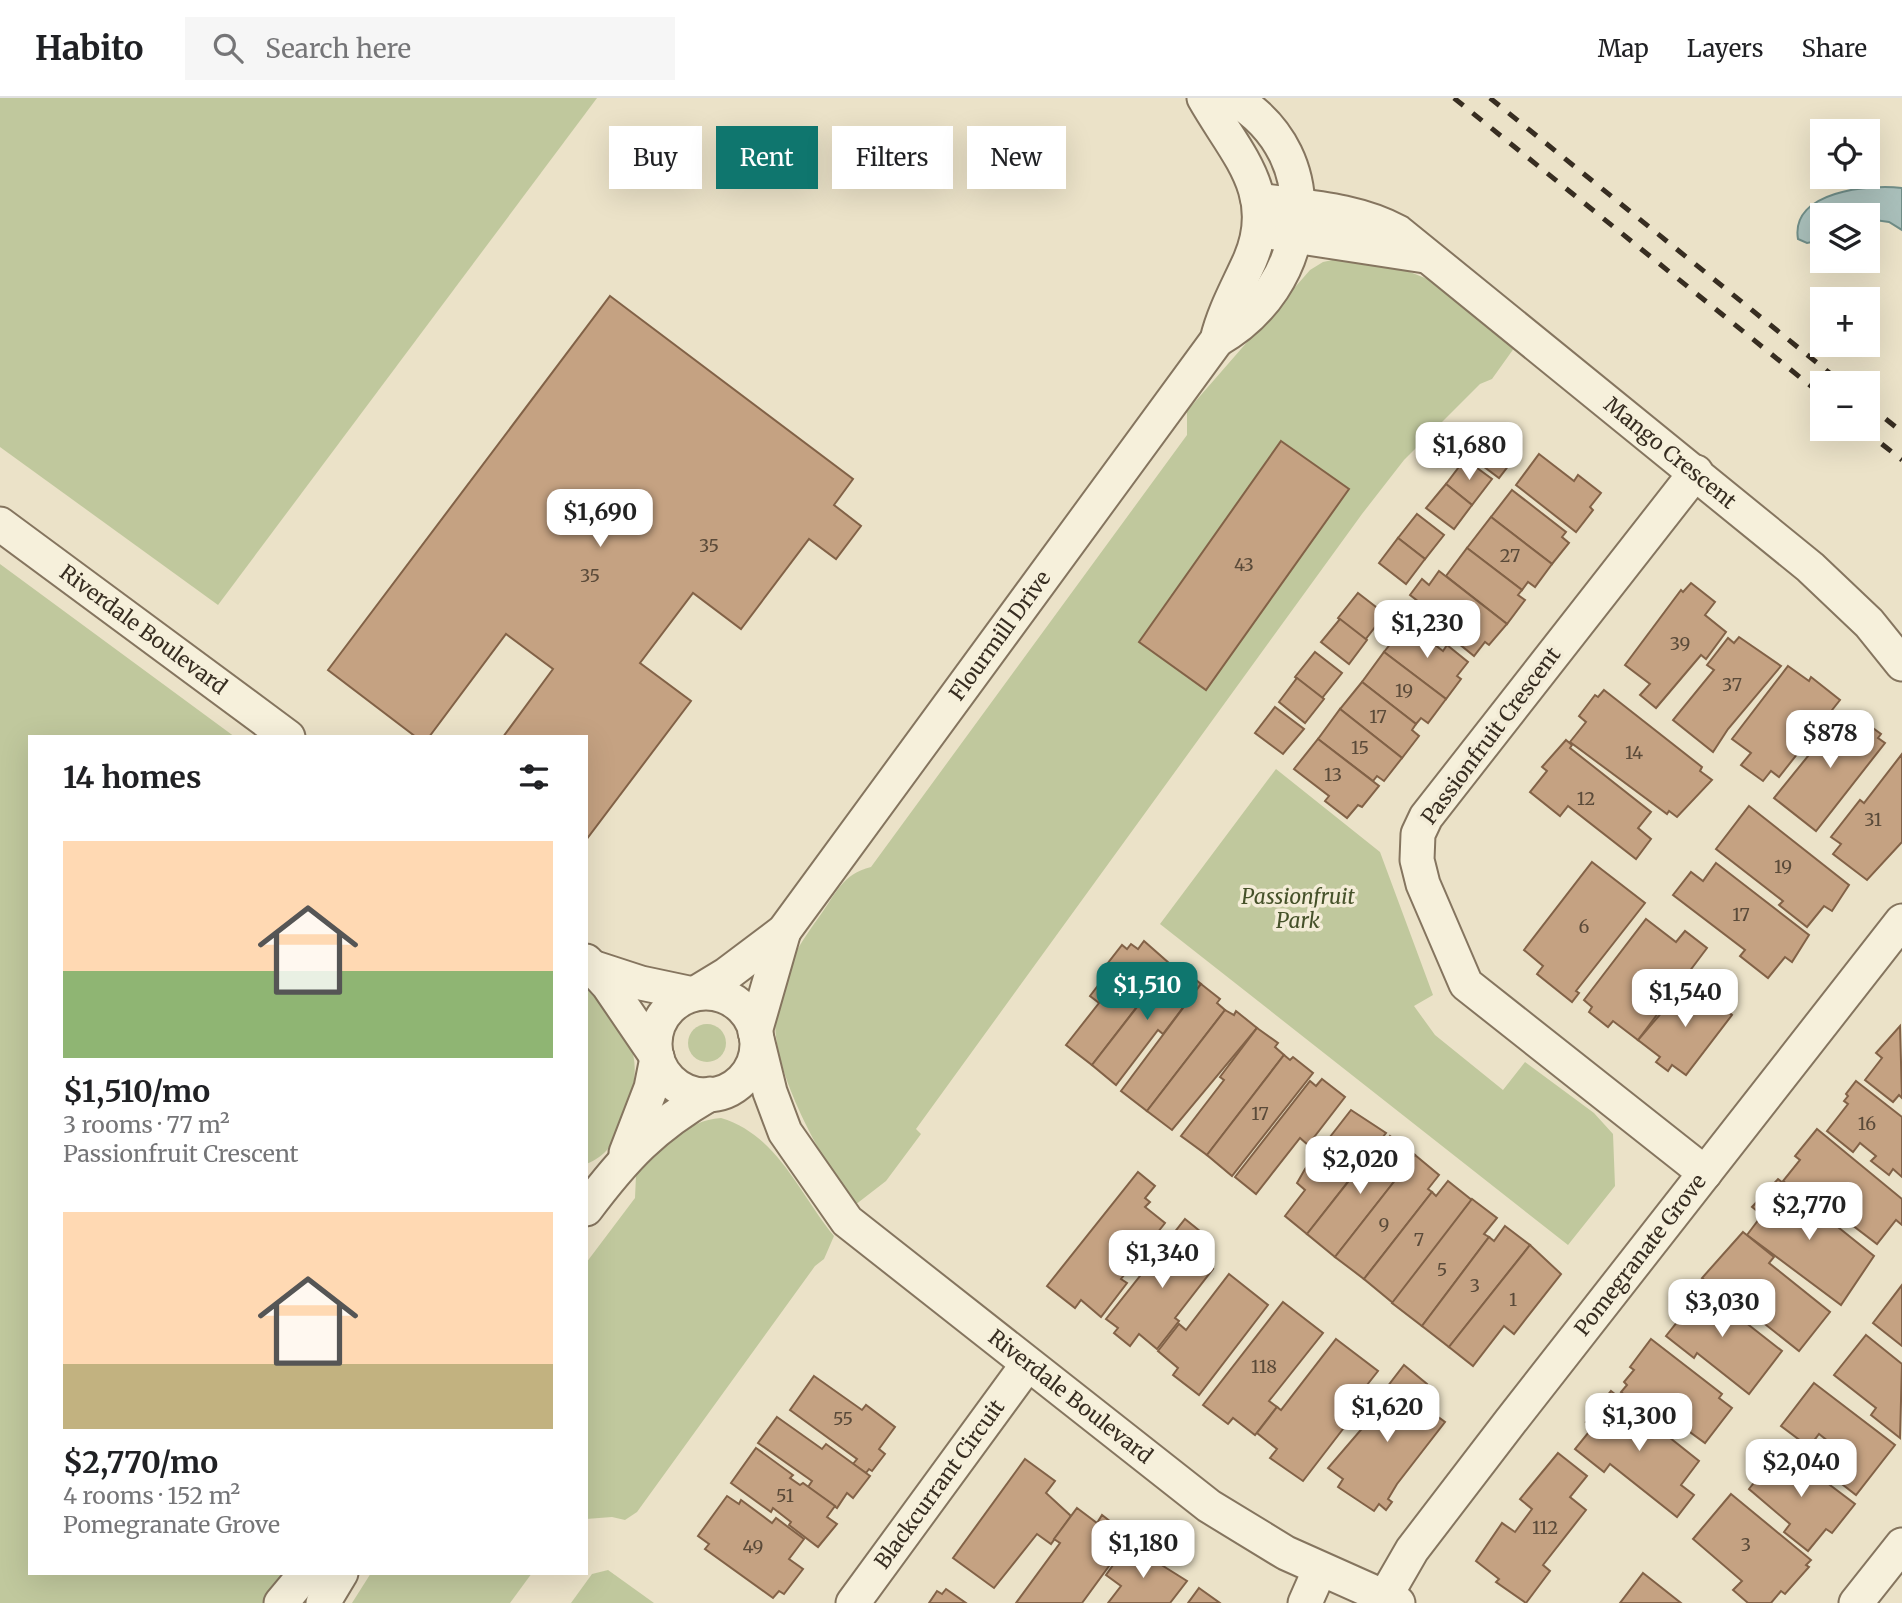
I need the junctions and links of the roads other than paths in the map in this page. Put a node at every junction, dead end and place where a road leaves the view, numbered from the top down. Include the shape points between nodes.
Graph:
1 (1204, 98) edge
2 (1233, 98) edge
3 (1258, 215) junction
4 (1296, 221) junction
5 (1217, 340) junction
6 (1696, 472) junction
7 (0, 524) edge
8 (1902, 664) edge
9 (285, 735) edge
10 (1902, 921) edge
11 (784, 931) junction
12 (591, 964) edge
13 (694, 994) junction
14 (755, 1033) junction
15 (657, 1058) junction
16 (710, 1094) junction
17 (785, 1132) junction
18 (622, 1161) junction
19 (1704, 1173) junction
20 (588, 1206) edge
21 (1027, 1364) junction
22 (1902, 1545) edge
23 (1320, 1569) junction
24 (304, 1575) edge
25 (340, 1575) edge
26 (1392, 1599) edge
27 (281, 1603) edge
28 (323, 1603) edge
29 (853, 1603) edge
30 (1305, 1603) edge
31 (1856, 1603) edge

1 - 3 street via 1242,156
2 - 4 street via 1280,146 1296,186
3 - 4 street, Mango Crescent
3 - 5 street, Flourmill Drive via 1250,259 1227,306
4 - 5 street, Flourmill Drive via 1286,268 1258,310
4 - 6 street, Mango Crescent via 1332,210 1386,225
5 - 11 street, Flourmill Drive
6 - 8 street, Mango Crescent via 1839,593
6 - 19 street, Passionfruit Crescent via 1426,817 1416,845 1423,884 1466,984
7 - 9 street, Riverdale Boulevard
10 - 19 street, Pomegranate Grove
11 - 13 street, Flourmill Drive
11 - 14 street, Flourmill Drive
12 - 13 street via 641,983
12 - 15 street
13 - 14 street via 733,1000 751,1020
13 - 15 street via 681,999 662,1018 655,1043
14 - 16 street via 757,1049 746,1074 737,1084
14 - 17 street, Riverdale Boulevard
15 - 16 street via 672,1082 696,1094
15 - 18 street via 651,1088
16 - 17 street, Riverdale Boulevard via 751,1110
16 - 18 street via 652,1132
17 - 21 street, Riverdale Boulevard via 847,1221
18 - 20 street
19 - 26 street, Pomegranate Grove via 1420,1539
21 - 23 street, Riverdale Boulevard via 1209,1506 1266,1543
21 - 29 street, Blackcurrant Circuit
22 - 31 street
23 - 26 street, Riverdale Boulevard
23 - 30 street
24 - 27 street
25 - 28 street

